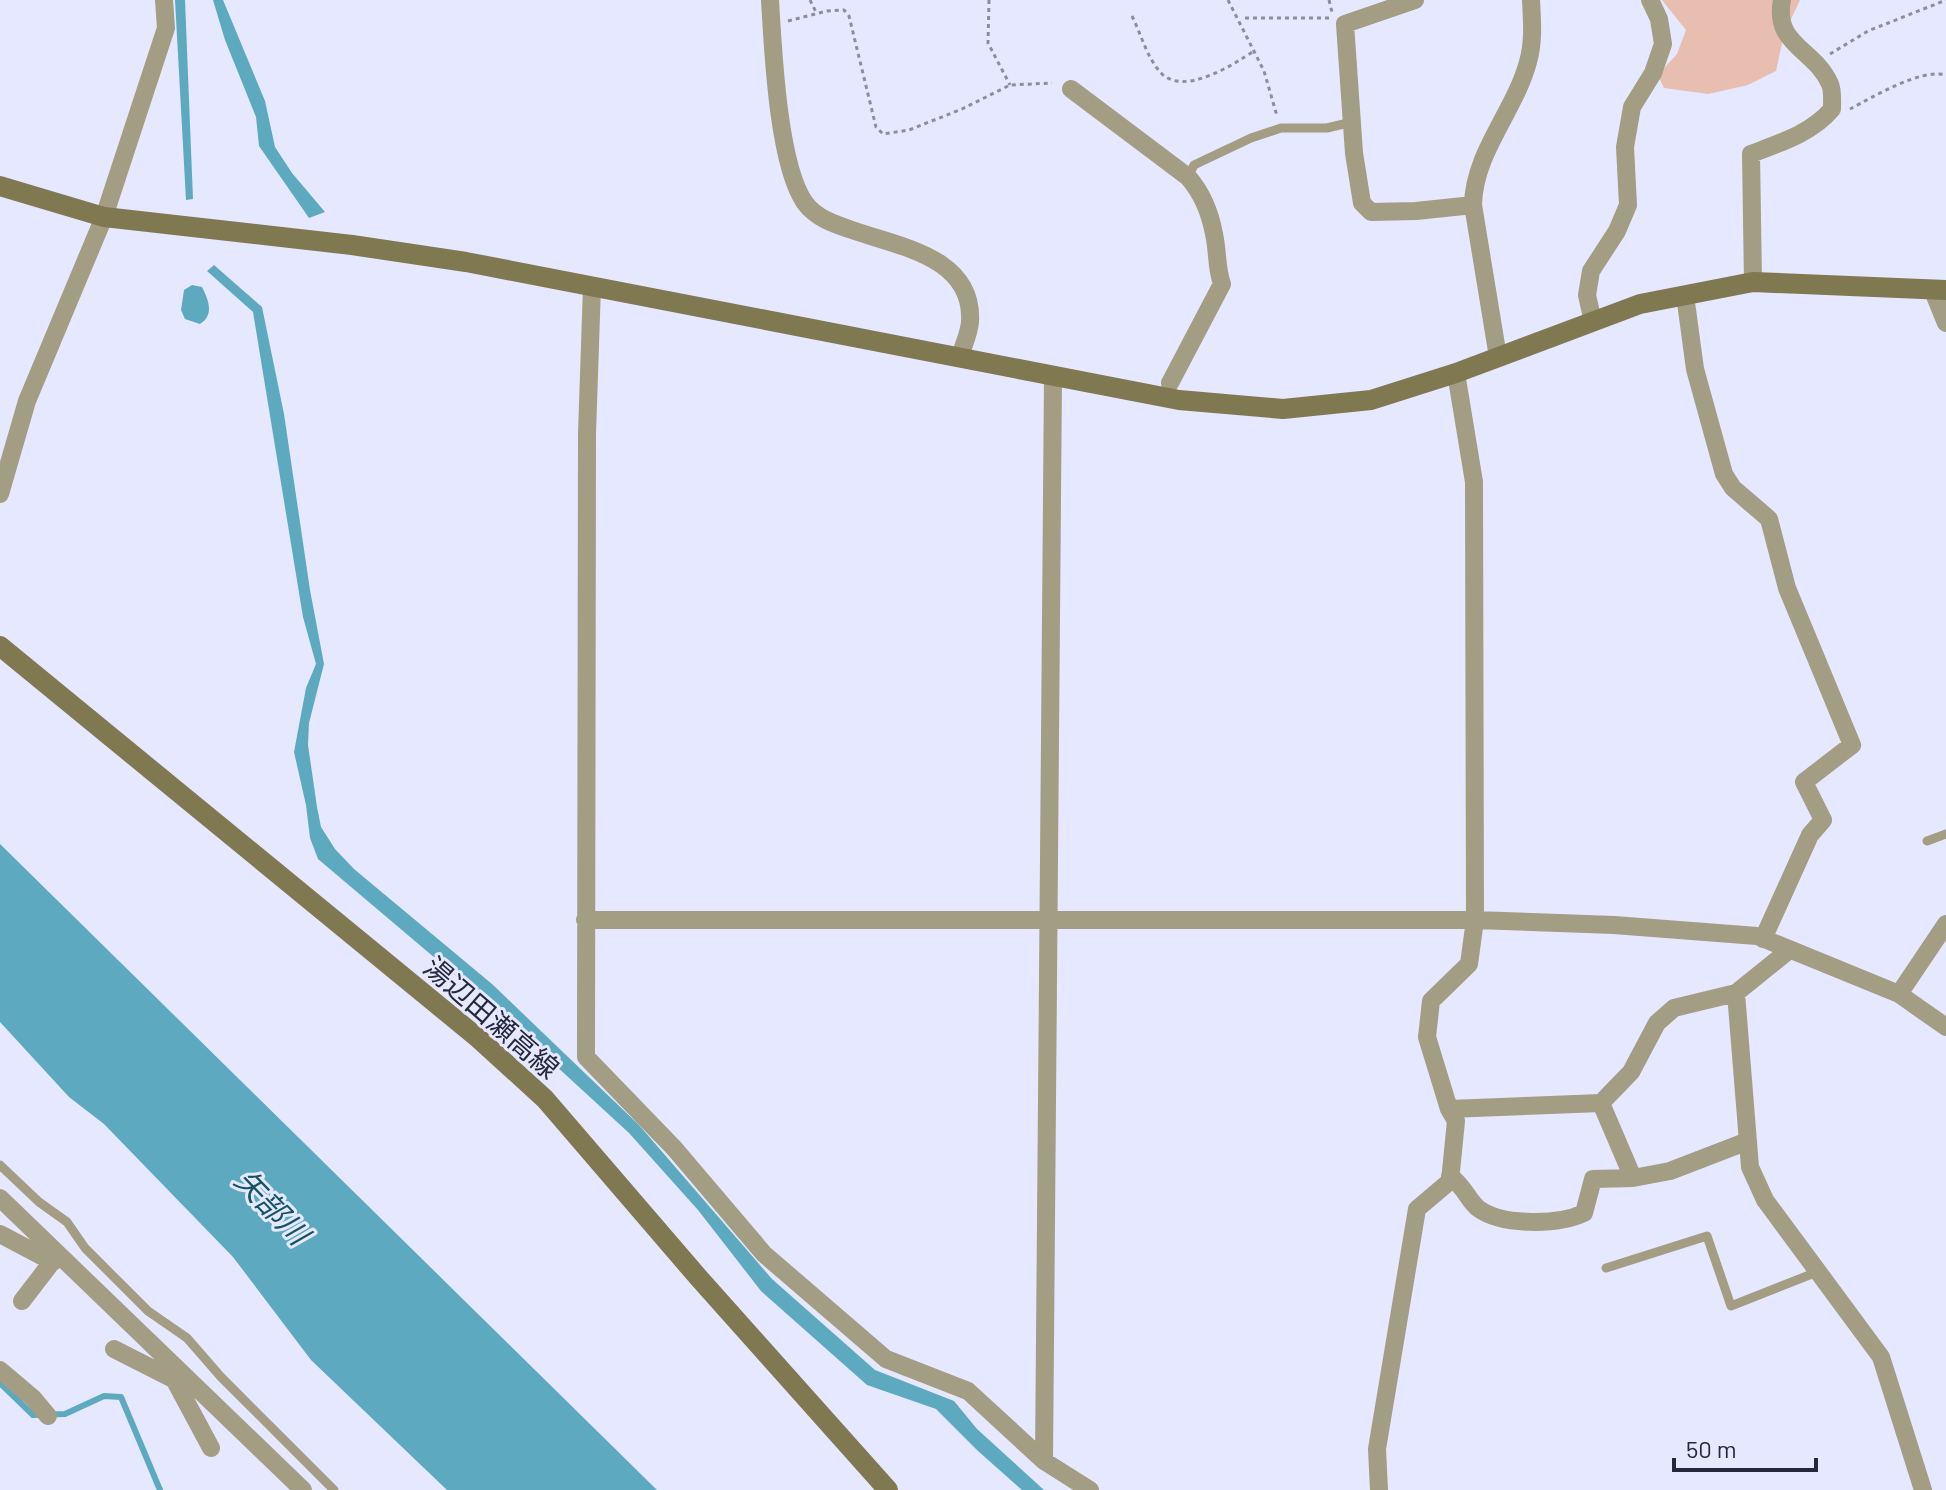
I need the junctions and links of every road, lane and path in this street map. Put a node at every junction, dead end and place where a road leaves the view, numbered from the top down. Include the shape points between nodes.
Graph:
1 (164, 0) edge
2 (770, 0) edge
3 (810, 0) edge
4 (989, 0) edge
5 (1228, 0) edge
6 (1415, 0) edge
7 (1531, 0) edge
8 (1650, 0) edge
9 (1782, 0) edge
10 (1946, 0) edge
11 (817, 14) junction
12 (1132, 16) dead end
13 (1245, 18) dead end
14 (1333, 18) dead end
15 (772, 24) junction
16 (1254, 51) junction
17 (1815, 63) junction
18 (1946, 75) edge
19 (1010, 85) junction
20 (1071, 89) joint
21 (1832, 109) junction
22 (1352, 122) junction
23 (1281, 128) junction
24 (1188, 177) junction
25 (0, 186) edge
26 (1473, 205) junction
27 (104, 217) junction
28 (1753, 282) junction
29 (592, 286) junction
30 (1939, 290) edge
31 (1685, 295) junction
32 (1593, 322) junction
33 (1946, 323) edge
34 (960, 357) junction
35 (1498, 357) junction
36 (1456, 373) junction
37 (1053, 377) junction
38 (1170, 383) dead end
39 (0, 494) edge
40 (0, 646) edge
41 (1946, 834) edge
42 (1927, 841) dead end
43 (1050, 919) junction
44 (585, 920) junction
45 (1475, 920) junction
46 (1946, 924) edge
47 (1763, 939) junction
48 (1788, 951) junction
49 (1736, 993) junction
50 (1899, 994) junction
51 (1946, 1027) edge
52 (1601, 1103) junction
53 (1449, 1109) junction
54 (1748, 1141) junction
55 (0, 1165) edge
56 (1450, 1176) junction
57 (1633, 1178) junction
58 (0, 1198) edge
59 (0, 1234) edge
60 (56, 1258) junction
61 (1606, 1268) dead end
62 (1817, 1272) junction
63 (22, 1301) dead end
64 (114, 1349) dead end
65 (163, 1355) junction
66 (0, 1370) edge
67 (173, 1380) junction
68 (193, 1385) junction
69 (48, 1416) dead end
70 (211, 1448) dead end
71 (1044, 1461) junction
72 (303, 1490) edge
73 (334, 1490) edge
74 (888, 1490) edge
75 (1090, 1490) edge
76 (1379, 1490) edge
77 (1923, 1490) edge

1 - 27 street via 166,28
2 - 15 street
3 - 11 path
4 - 19 path via 988,43
5 - 16 path
6 - 22 street via 1345,24
7 - 26 street via 1528,62 1482,159
8 - 32 street via 1663,44 1632,107 1625,147 1628,205 1591,271 1587,295
9 - 17 street via 1781,27
10 - 17 path via 1868,31
11 - 15 path
11 - 19 path via 844,10 849,16 876,127 883,134 909,130
12 - 16 path via 1154,64 1175,81 1224,71
13 - 14 path
15 - 34 street via 785,149 795,188 827,222 933,258 959,277 969,300 970,324
16 - 23 path
17 - 21 street via 1831,86
18 - 21 path via 1936,72 1849,109
19 - 20 path via 1052,83
20 - 24 street
21 - 28 street via 1802,133 1751,154
22 - 23 lane
22 - 26 street via 1362,203 1371,212
23 - 24 lane via 1194,165
24 - 38 street via 1202,193 1222,284
25 - 27 street
26 - 35 street
27 - 29 street via 423,255
27 - 39 street via 27,401
28 - 30 street
28 - 31 street
29 - 34 street
29 - 44 street via 586,450
30 - 33 street
31 - 32 street via 1640,304
31 - 47 street via 1695,369 1724,474 1769,519 1787,588 1852,745 1804,782 1823,820 1810,835
32 - 35 street
34 - 37 street
35 - 36 street
36 - 37 street via 1371,400 1283,409 1179,400
36 - 45 street via 1474,482
37 - 43 street
40 - 74 street, 湯辺田瀬高線 via 478,1038 545,1099
41 - 42 lane
43 - 44 street
43 - 45 street
43 - 71 street
44 - 71 street via 586,1057 674,1148 764,1254 886,1359 968,1391
45 - 47 street via 1614,925
45 - 53 street via 1469,964 1431,1001 1427,1037
46 - 50 street
47 - 48 street
48 - 49 street
48 - 50 street
49 - 52 street via 1674,1008 1657,1023 1631,1072
49 - 54 street
50 - 51 street
52 - 53 street
52 - 57 street
53 - 56 street via 1456,1121
54 - 57 street via 1670,1171
54 - 62 street via 1750,1167 1765,1200
55 - 73 lane via 67,1222 85,1248 148,1311 187,1338
56 - 57 street via 1476,1208 1496,1219 1534,1221 1568,1221 1584,1213 1593,1179
56 - 76 street via 1417,1209 1377,1449
58 - 60 street
59 - 60 street
60 - 63 street
60 - 65 street
61 - 62 lane via 1707,1236 1731,1306
62 - 77 street via 1881,1357
64 - 67 street
65 - 67 street
65 - 68 street
66 - 69 street
67 - 68 street
67 - 70 street
68 - 72 street
71 - 75 street

